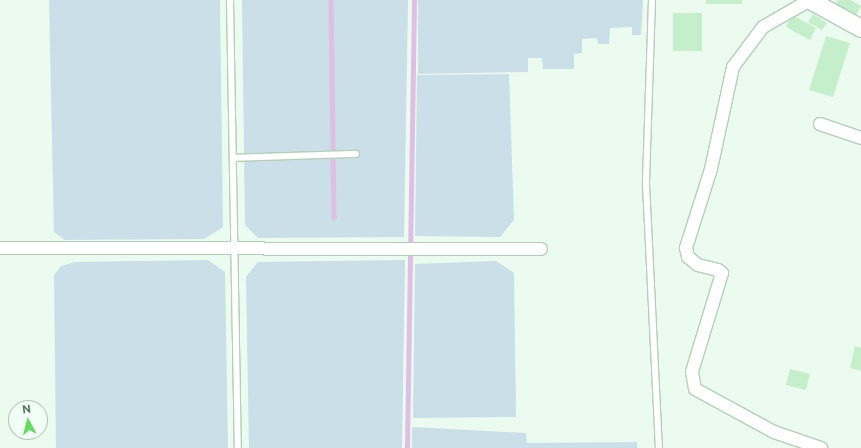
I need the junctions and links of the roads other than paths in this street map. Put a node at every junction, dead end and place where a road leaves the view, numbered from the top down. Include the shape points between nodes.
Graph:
1 (230, 0) edge
2 (652, 0) edge
3 (810, 0) edge
4 (861, 28) edge
5 (820, 124) dead end
6 (861, 138) edge
7 (356, 154) dead end
8 (233, 158) junction
9 (0, 248) edge
10 (541, 249) dead end
11 (235, 250) junction
12 (238, 448) edge
13 (659, 448) edge
14 (821, 448) edge

1 - 8 lane
2 - 13 lane via 646,184
3 - 4 street
3 - 14 street via 764,26 733,67 711,169 686,248 688,257 698,265 722,273 692,372 695,389 774,432
5 - 6 street
7 - 8 lane
8 - 11 lane
9 - 11 street
10 - 11 street
11 - 12 lane

